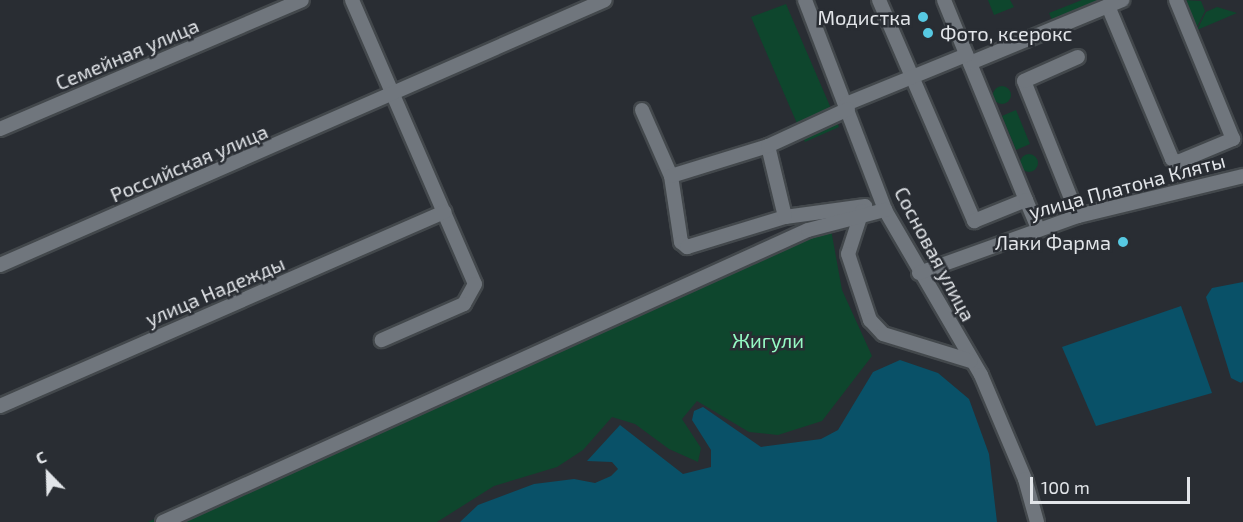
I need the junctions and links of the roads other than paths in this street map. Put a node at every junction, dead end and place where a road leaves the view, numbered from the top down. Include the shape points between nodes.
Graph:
1 (302, 0) edge
2 (352, 0) edge
3 (605, 0) edge
4 (806, 0) edge
5 (879, 0) edge
6 (944, 0) edge
7 (1122, 0) edge
8 (1176, 0) edge
9 (1108, 6) junction
10 (1078, 57) dead end
11 (968, 59) junction
12 (911, 78) junction
13 (394, 96) junction
14 (847, 107) junction
15 (642, 110) dead end
16 (0, 129) edge
17 (768, 146) junction
18 (1243, 176) edge
19 (671, 177) junction
20 (876, 184) junction
21 (1026, 200) junction
22 (885, 210) junction
23 (863, 211) junction
24 (445, 212) junction
25 (1078, 216) junction
26 (785, 217) junction
27 (1038, 228) junction
28 (0, 265) edge
29 (919, 273) junction
30 (382, 340) dead end
31 (971, 361) junction
32 (0, 404) edge
33 (163, 522) edge
34 (1037, 522) edge

1 - 16 street, Семейная улица
2 - 13 street
3 - 13 street, Российская улица
4 - 14 street, Сосновая улица
5 - 12 street
6 - 11 street
7 - 9 street
8 - 9 street via 1233,139 1178,162 1172,159
9 - 11 street
10 - 25 street via 1024,81
11 - 12 street
11 - 21 street
12 - 14 street
12 - 21 street via 971,221
13 - 24 street
13 - 28 street, Российская улица
14 - 17 street
14 - 20 street, Сосновая улица
15 - 19 street
17 - 19 street
17 - 26 street
18 - 25 street, улица Платона Кляты
19 - 26 street via 681,242 687,247
20 - 22 street, Сосновая улица
20 - 23 street
21 - 27 street
22 - 23 street
22 - 29 street, Сосновая улица
23 - 26 street
23 - 31 street via 848,254 870,320 883,334
23 - 33 street via 807,230 590,325
24 - 30 street via 475,291 464,304
24 - 32 street, улица Надежды
25 - 27 street, улица Платона Кляты
27 - 29 street, улица Платона Кляты
29 - 31 street, Сосновая улица
31 - 34 street, Сосновая улица via 1025,479

